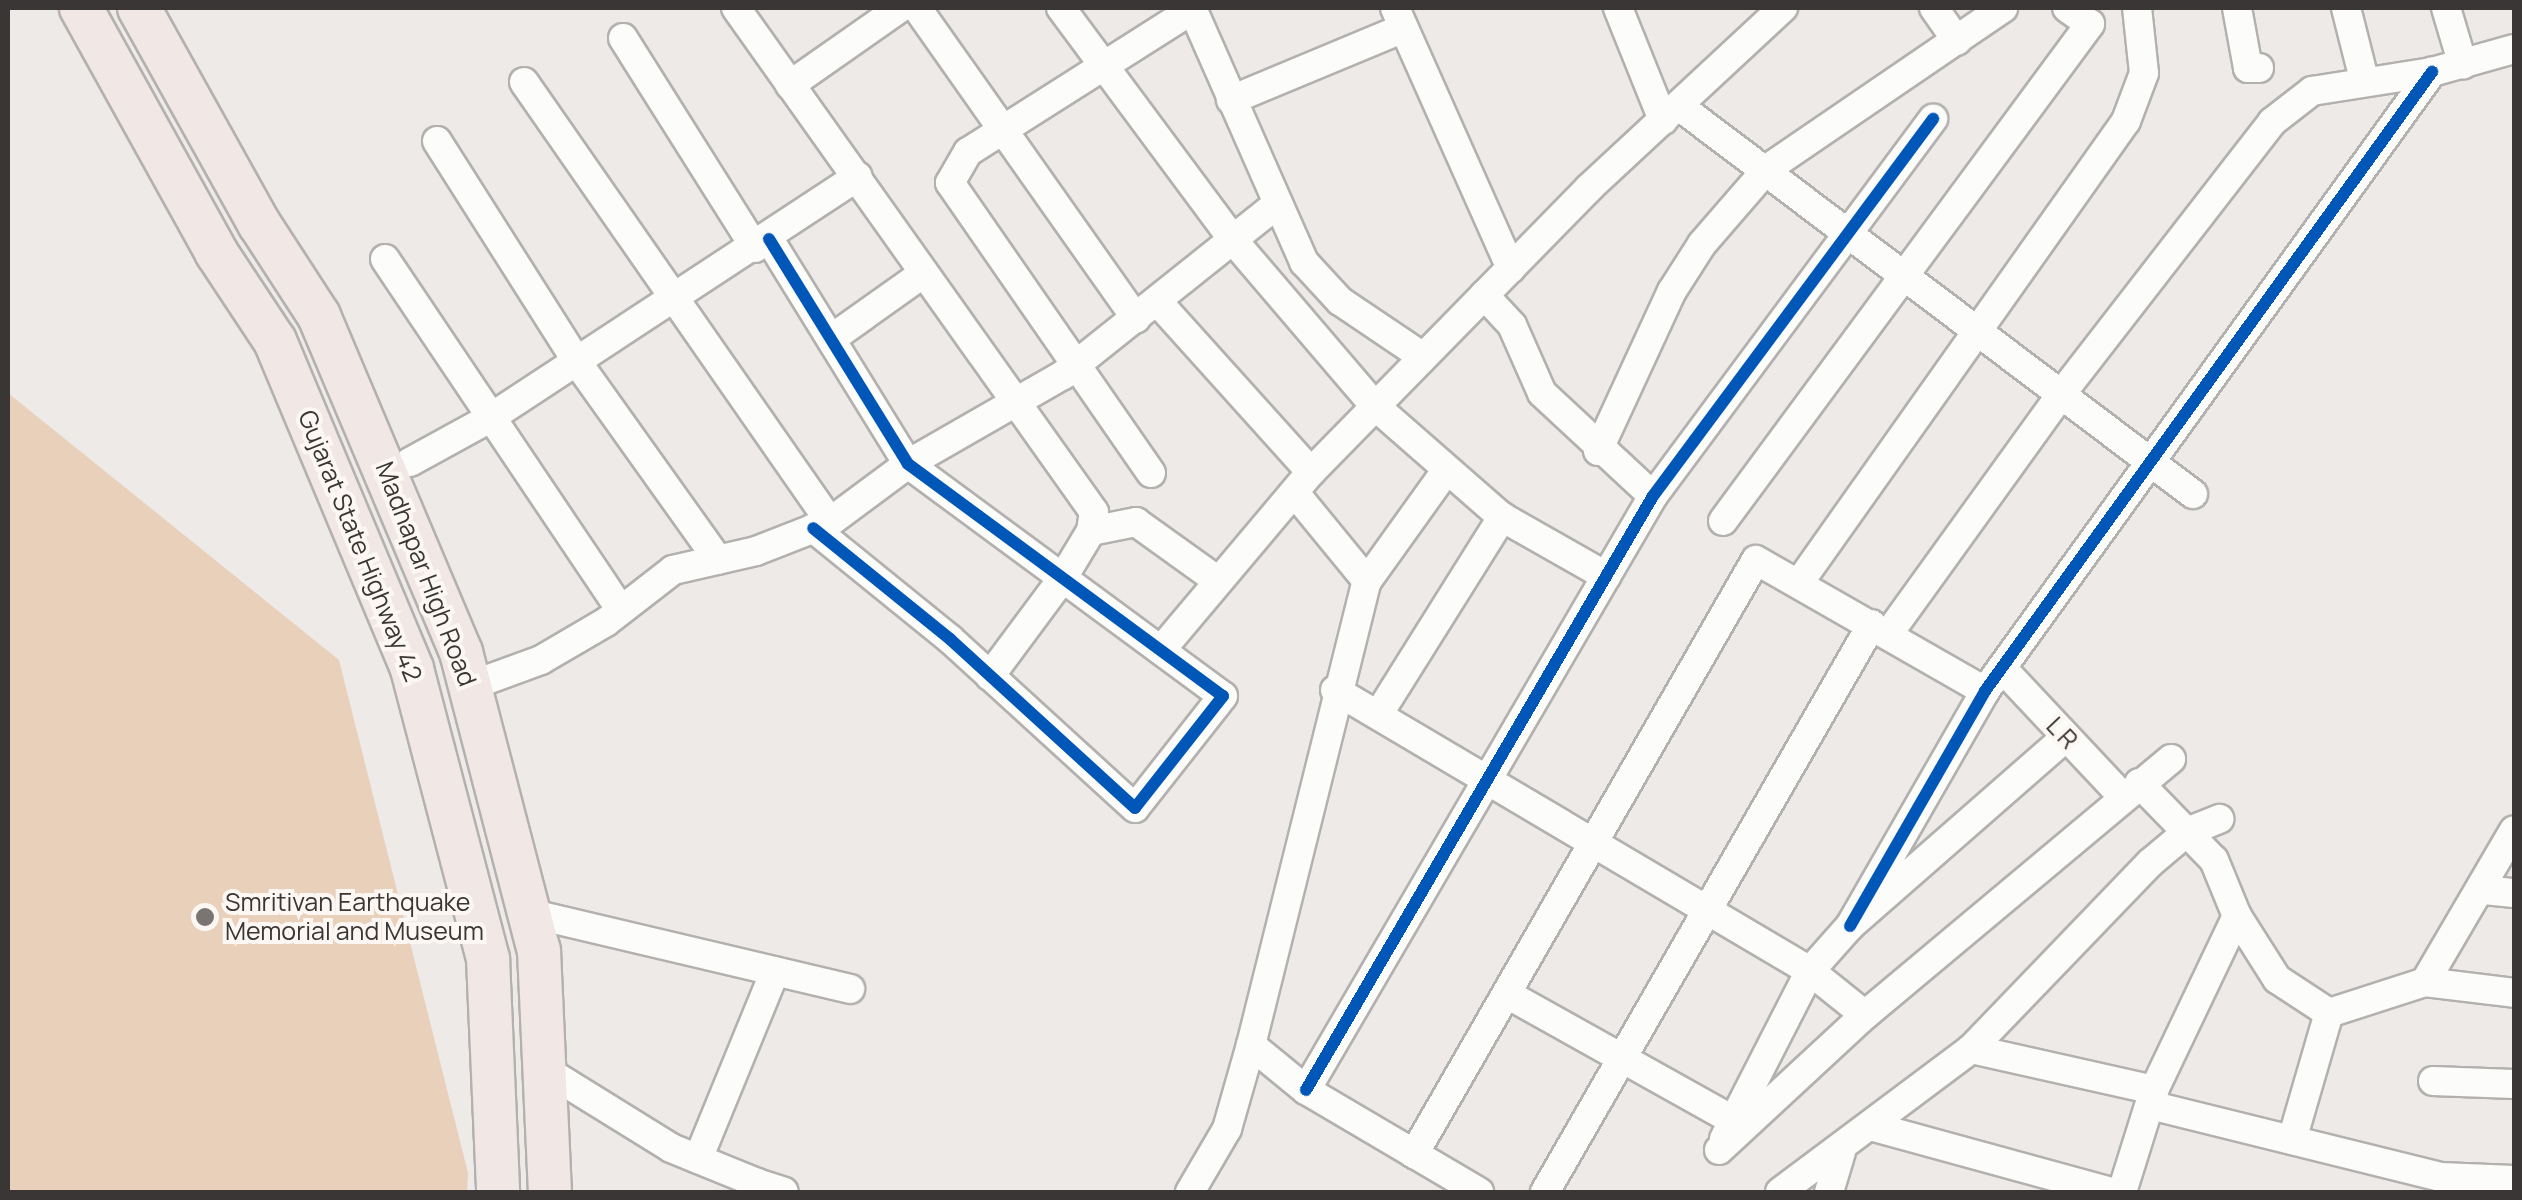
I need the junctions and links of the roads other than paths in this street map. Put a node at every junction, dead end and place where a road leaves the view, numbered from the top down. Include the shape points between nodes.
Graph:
1 (81, 8) edge
2 (138, 8) edge
3 (736, 8) edge
4 (900, 8) edge
5 (917, 8) edge
6 (1061, 8) edge
7 (1193, 8) edge
8 (1618, 8) edge
9 (1783, 8) edge
10 (1934, 8) edge
11 (2003, 8) edge
12 (2066, 8) edge
13 (2138, 8) edge
14 (2237, 8) edge
15 (2346, 8) edge
16 (2446, 8) edge
17 (1400, 18) edge
18 (624, 38) dead end
19 (1956, 41) junction
20 (2514, 48) edge
21 (1104, 66) junction
22 (2463, 66) junction
23 (2259, 68) dead end
24 (2432, 72) junction
25 (2364, 80) junction
26 (524, 82) dead end
27 (790, 84) junction
28 (1231, 100) junction
29 (1671, 113) junction
30 (1933, 119) dead end
31 (1005, 129) junction
32 (437, 141) dead end
33 (1767, 170) junction
34 (858, 176) junction
35 (1275, 206) junction
36 (1846, 230) junction
37 (1233, 240) junction
38 (762, 243) junction
39 (384, 258) dead end
40 (1511, 268) junction
41 (924, 273) junction
42 (1903, 273) junction
43 (670, 295) junction
44 (1484, 296) junction
45 (1146, 309) junction
46 (1978, 330) junction
47 (831, 339) junction
48 (1424, 356) junction
49 (577, 362) junction
50 (1075, 366) junction
51 (2062, 394) junction
52 (1016, 403) junction
53 (1376, 406) junction
54 (490, 418) junction
55 (1598, 450) junction
56 (410, 462) dead end
57 (2153, 463) junction
58 (908, 464) junction
59 (1445, 472) junction
60 (1151, 473) dead end
61 (1303, 482) junction
62 (2193, 494) dead end
63 (1654, 496) junction
64 (1502, 516) junction
65 (1723, 521) dead end
66 (821, 525) junction
67 (1090, 531) junction
68 (718, 560) junction
69 (1606, 576) junction
70 (1062, 579) junction
71 (1218, 581) junction
72 (1366, 581) junction
73 (1799, 583) junction
74 (620, 609) junction
75 (1881, 628) junction
76 (1162, 650) junction
77 (2002, 668) junction
78 (990, 676) junction
79 (470, 686) junction
80 (1335, 690) junction
81 (1985, 691) junction
82 (1378, 715) junction
83 (2066, 737) junction
84 (2171, 758) dead end
85 (1487, 782) junction
86 (2131, 790) junction
87 (2219, 819) dead end
88 (2514, 830) edge
89 (2187, 832) junction
90 (1594, 847) junction
91 (2484, 890) junction
92 (2514, 893) edge
93 (529, 913) junction
94 (1708, 916) junction
95 (2237, 916) junction
96 (1850, 926) junction
97 (775, 971) junction
98 (1810, 972) junction
99 (2425, 982) junction
100 (850, 989) dead end
101 (2514, 993) edge
102 (1508, 994) junction
103 (2330, 1013) junction
104 (1865, 1015) junction
105 (1252, 1045) junction
106 (1971, 1049) junction
107 (1622, 1062) junction
108 (547, 1070) junction
109 (2434, 1081) dead end
110 (2514, 1084) edge
111 (1306, 1090) junction
112 (2152, 1098) junction
113 (1734, 1121) junction
114 (1874, 1126) junction
115 (2292, 1140) junction
116 (1840, 1152) junction
117 (1414, 1154) junction
118 (698, 1159) junction
119 (2514, 1180) edge
120 (1195, 1188) edge
121 (765, 1190) edge
122 (498, 1192) edge
123 (550, 1192) edge
124 (1480, 1192) edge
125 (1545, 1192) edge
126 (1780, 1192) edge
127 (1829, 1192) edge
128 (2112, 1192) edge
129 (2122, 1192) edge

1 - 122 main road, Gujarat State Highway 42 via 216,252 274,341 412,669 488,959
2 - 79 main road, Madhapar High Road via 260,225 320,316
3 - 27 street
4 - 27 street
5 - 31 street
6 - 21 street
7 - 21 street
7 - 28 street
8 - 29 street
9 - 29 street
10 - 19 street
11 - 19 street
12 - 42 street via 2090,24
13 - 46 street via 2144,73 2126,121
14 - 23 street via 2248,68
15 - 25 street
16 - 22 street
17 - 28 street
17 - 40 street
18 - 38 street
19 - 33 street
20 - 22 street
21 - 31 street
21 - 37 street
22 - 24 street
24 - 25 street
24 - 57 street
25 - 51 street via 2312,90 2272,122
26 - 43 street
27 - 34 street
28 - 35 street
29 - 33 street
29 - 40 street
30 - 36 street
31 - 45 street
31 - 50 street via 968,152 950,183
32 - 49 street
33 - 36 street
33 - 55 street via 1702,244 1672,291
34 - 38 street
34 - 41 street
35 - 37 street
35 - 48 street via 1319,282
36 - 42 street
36 - 63 street
37 - 45 street
37 - 53 street
38 - 43 street
38 - 47 street
39 - 54 street
40 - 44 street
41 - 47 street
41 - 52 street
42 - 46 street
42 - 65 street
43 - 49 street
43 - 66 street
44 - 48 street
44 - 55 street via 1512,325 1542,393
45 - 50 street
45 - 61 street
46 - 51 street
46 - 73 street
47 - 58 street
48 - 53 street
49 - 54 street
49 - 68 street
50 - 52 street
50 - 60 street
51 - 57 street
51 - 75 street
52 - 58 street
52 - 67 street via 1087,496 1094,512
53 - 59 street
53 - 61 street
54 - 56 street
54 - 74 street
55 - 63 street
57 - 62 street
57 - 77 street
58 - 66 street
58 - 70 street
59 - 64 street
59 - 72 street
61 - 71 street
61 - 72 street
63 - 69 street
64 - 69 street
64 - 82 street
66 - 68 street
66 - 78 street
67 - 70 street
67 - 71 street via 1136,522
68 - 74 street via 673,570
69 - 85 street
70 - 76 street
70 - 78 street
71 - 76 street
72 - 80 street
73 - 75 street
73 - 90 street via 1756,560
74 - 79 street via 541,660
75 - 81 street
75 - 94 street
76 - 78 street via 1224,696 1136,808
77 - 81 street
77 - 83 street, L R
79 - 93 main road, Madhapar High Road
80 - 82 street
80 - 105 street
81 - 96 street
82 - 85 street
83 - 86 street, L R
83 - 96 street
84 - 86 street
85 - 90 street
85 - 111 street
86 - 89 street, L R
86 - 104 street
87 - 89 street
88 - 91 street
89 - 95 street, L R via 2214,860
89 - 106 street via 2092,920
90 - 94 street
90 - 102 street
91 - 92 street
91 - 99 street
93 - 97 street
93 - 108 main road, Madhapar High Road via 539,951
94 - 98 street
94 - 107 street
95 - 103 street, L R via 2277,979
95 - 112 street
96 - 98 street
97 - 100 street
97 - 118 street
98 - 104 street
98 - 113 street
99 - 101 street
99 - 103 street
102 - 107 street
102 - 117 street
103 - 115 street
104 - 113 street via 1719,1150
105 - 111 street
105 - 120 street via 1227,1129
106 - 112 street
106 - 114 street
107 - 113 street
107 - 125 street
108 - 118 street via 625,1123
108 - 123 main road, Madhapar High Road
109 - 110 street
111 - 117 street
112 - 115 street
112 - 129 street
114 - 116 street
114 - 128 street
115 - 119 street via 2441,1176
116 - 126 street
116 - 127 street
117 - 124 street
118 - 121 street

